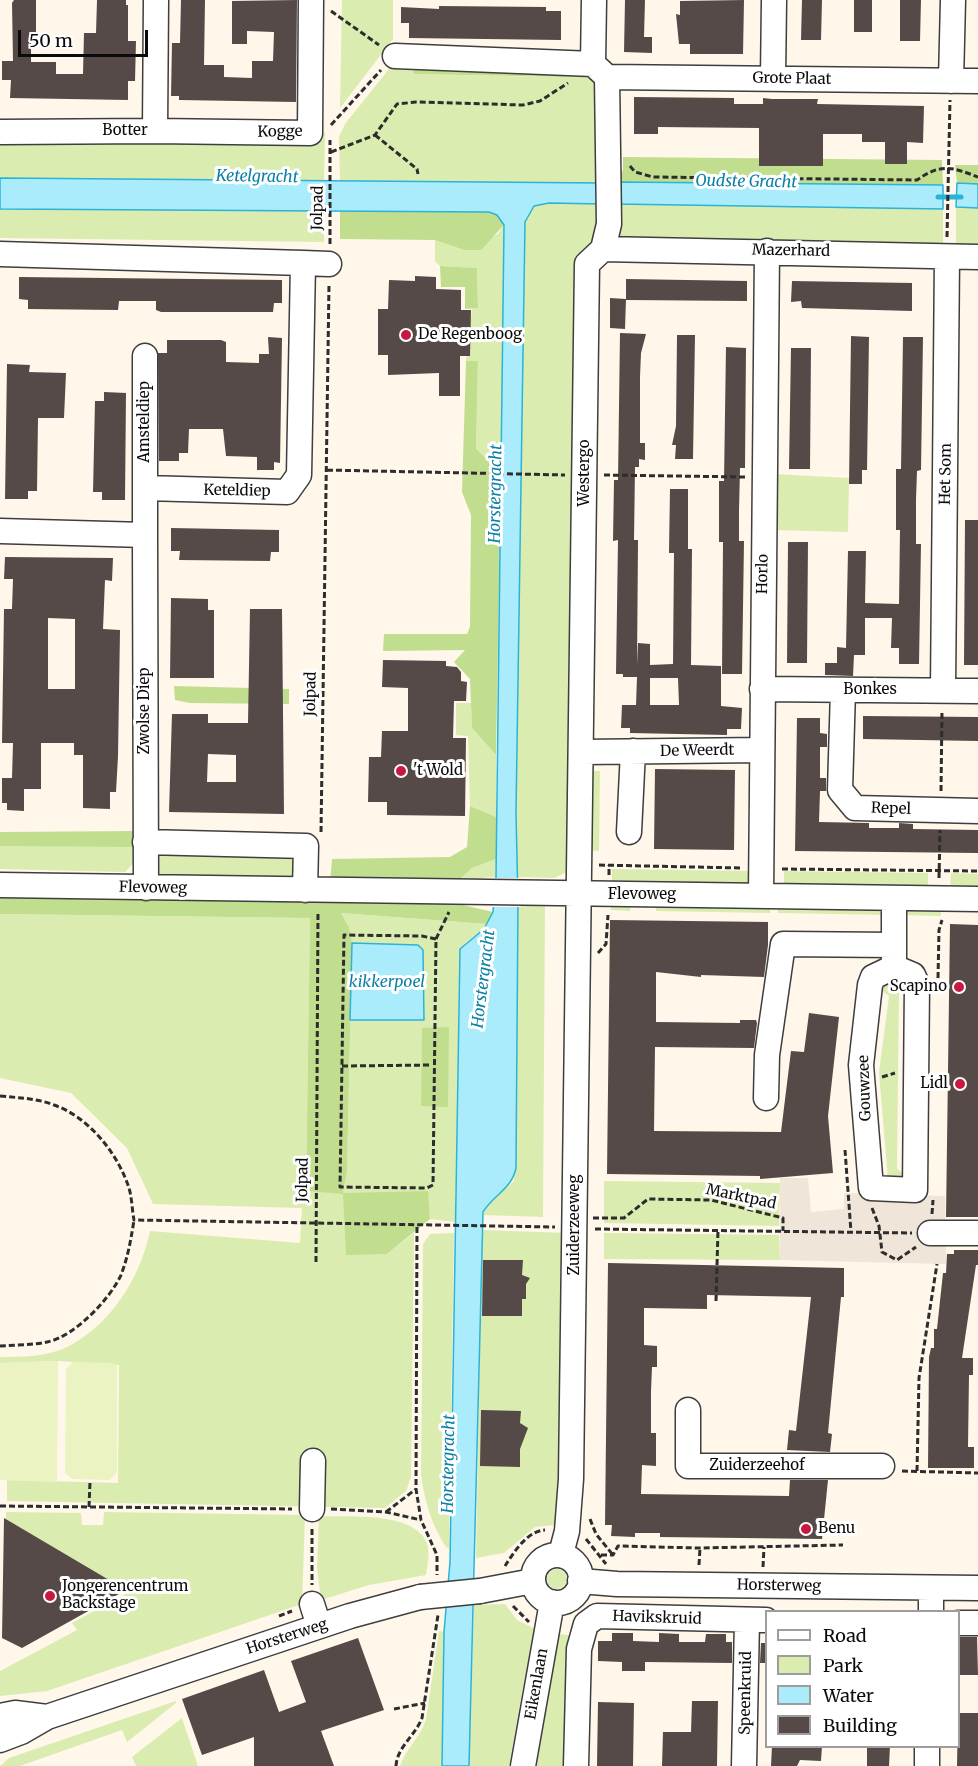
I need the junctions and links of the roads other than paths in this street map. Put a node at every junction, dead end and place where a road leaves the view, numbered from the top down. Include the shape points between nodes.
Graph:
1 (156, 0) edge
2 (594, 0) edge
3 (774, 0) edge
4 (952, 0) edge
5 (321, 6) edge
6 (395, 56) road end
7 (600, 70) junction
8 (773, 79) junction
9 (951, 81) junction
10 (978, 81) edge
11 (155, 131) junction
12 (0, 132) edge
13 (603, 249) junction
14 (767, 251) junction
15 (0, 254) edge
16 (946, 257) junction
17 (978, 257) edge
18 (303, 262) junction
19 (329, 264) road end
20 (145, 356) dead end
21 (145, 488) junction
22 (0, 531) edge
23 (145, 535) junction
24 (762, 689) junction
25 (843, 690) junction
26 (943, 690) junction
27 (978, 691) edge
28 (762, 750) junction
29 (583, 752) junction
30 (633, 752) junction
31 (978, 810) edge
32 (629, 832) dead end
33 (145, 842) junction
34 (0, 885) edge
35 (146, 888) junction
36 (313, 890) junction
37 (578, 894) junction
38 (761, 896) junction
39 (894, 898) junction
40 (978, 899) edge
41 (894, 956) junction
42 (766, 1098) dead end
43 (924, 1233) road end
44 (978, 1233) edge
45 (688, 1410) dead end
46 (313, 1461) dead end
47 (888, 1468) road end
48 (312, 1509) road end
49 (564, 1543) junction
50 (533, 1581) junction
51 (580, 1581) junction
52 (978, 1588) edge
53 (931, 1600) edge
54 (552, 1602) junction
55 (757, 1620) edge
56 (960, 1623) edge
57 (978, 1623) edge
58 (0, 1716) edge
59 (47, 1717) junction
60 (0, 1740) edge
61 (927, 1748) edge
62 (523, 1766) edge
63 (576, 1766) edge
64 (744, 1766) edge
65 (927, 1766) edge

1 - 11 street, Botter
2 - 7 street, Westergo
3 - 8 street
4 - 9 street
5 - 11 street, Kogge via 310,133
6 - 7 street
7 - 8 street, Grote Plaat
7 - 13 street, Westergo via 616,163
8 - 9 street, Grote Plaat
9 - 10 street, Grote Plaat
11 - 12 street, Botter
13 - 14 street, Mazerhard
13 - 29 street, Westergo via 587,264
14 - 16 street, Mazerhard
14 - 24 street, Horlo
15 - 18 street
16 - 17 street, Mazerhard
16 - 26 street, Het Som
18 - 19 street
18 - 21 street, Keteldiep via 299,474 286,492
20 - 21 street, Amsteldiep
21 - 23 street
22 - 23 street
23 - 33 street, Zwolse Diep
24 - 25 street, Bonkes
24 - 28 street, Horlo
25 - 26 street, Bonkes
25 - 31 street, Repel via 840,790 855,808
26 - 27 street, Bonkes
28 - 30 street, De Weerdt
28 - 38 street, Horlo
29 - 30 street, De Weerdt
29 - 37 street, Westergo
30 - 32 street
33 - 35 street, Zwolse Diep
33 - 36 street via 306,846
34 - 35 street, Flevoweg
35 - 36 street, Flevoweg
36 - 37 street, Flevoweg
37 - 38 street, Flevoweg
37 - 49 street, Zuiderzeeweg via 569,1225 572,1479
38 - 39 street, Flevoweg
39 - 40 street, Flevoweg
39 - 41 street
41 - 41 street, Gouwzee via 870,985 861,1065 871,1188 915,1190 917,984
41 - 42 street via 783,944 767,1055
43 - 44 street
45 - 47 street, Zuiderzeehof via 688,1466
46 - 48 street
49 - 50 street via 540,1562
49 - 51 street via 578,1567
50 - 54 street via 536,1592
50 - 59 street, Horsterweg, bridge via 429,1602 316,1615
51 - 53 street, Horsterweg
51 - 54 street via 572,1598
52 - 53 street, Horsterweg
54 - 62 street, Eikenlaan
55 - 63 street, Havikskruid via 597,1616 586,1624 581,1636
55 - 64 street, Speenkruid
56 - 57 street
58 - 59 street, Horsterweg via 15,1713
59 - 60 street, Horsterweg
61 - 65 street

